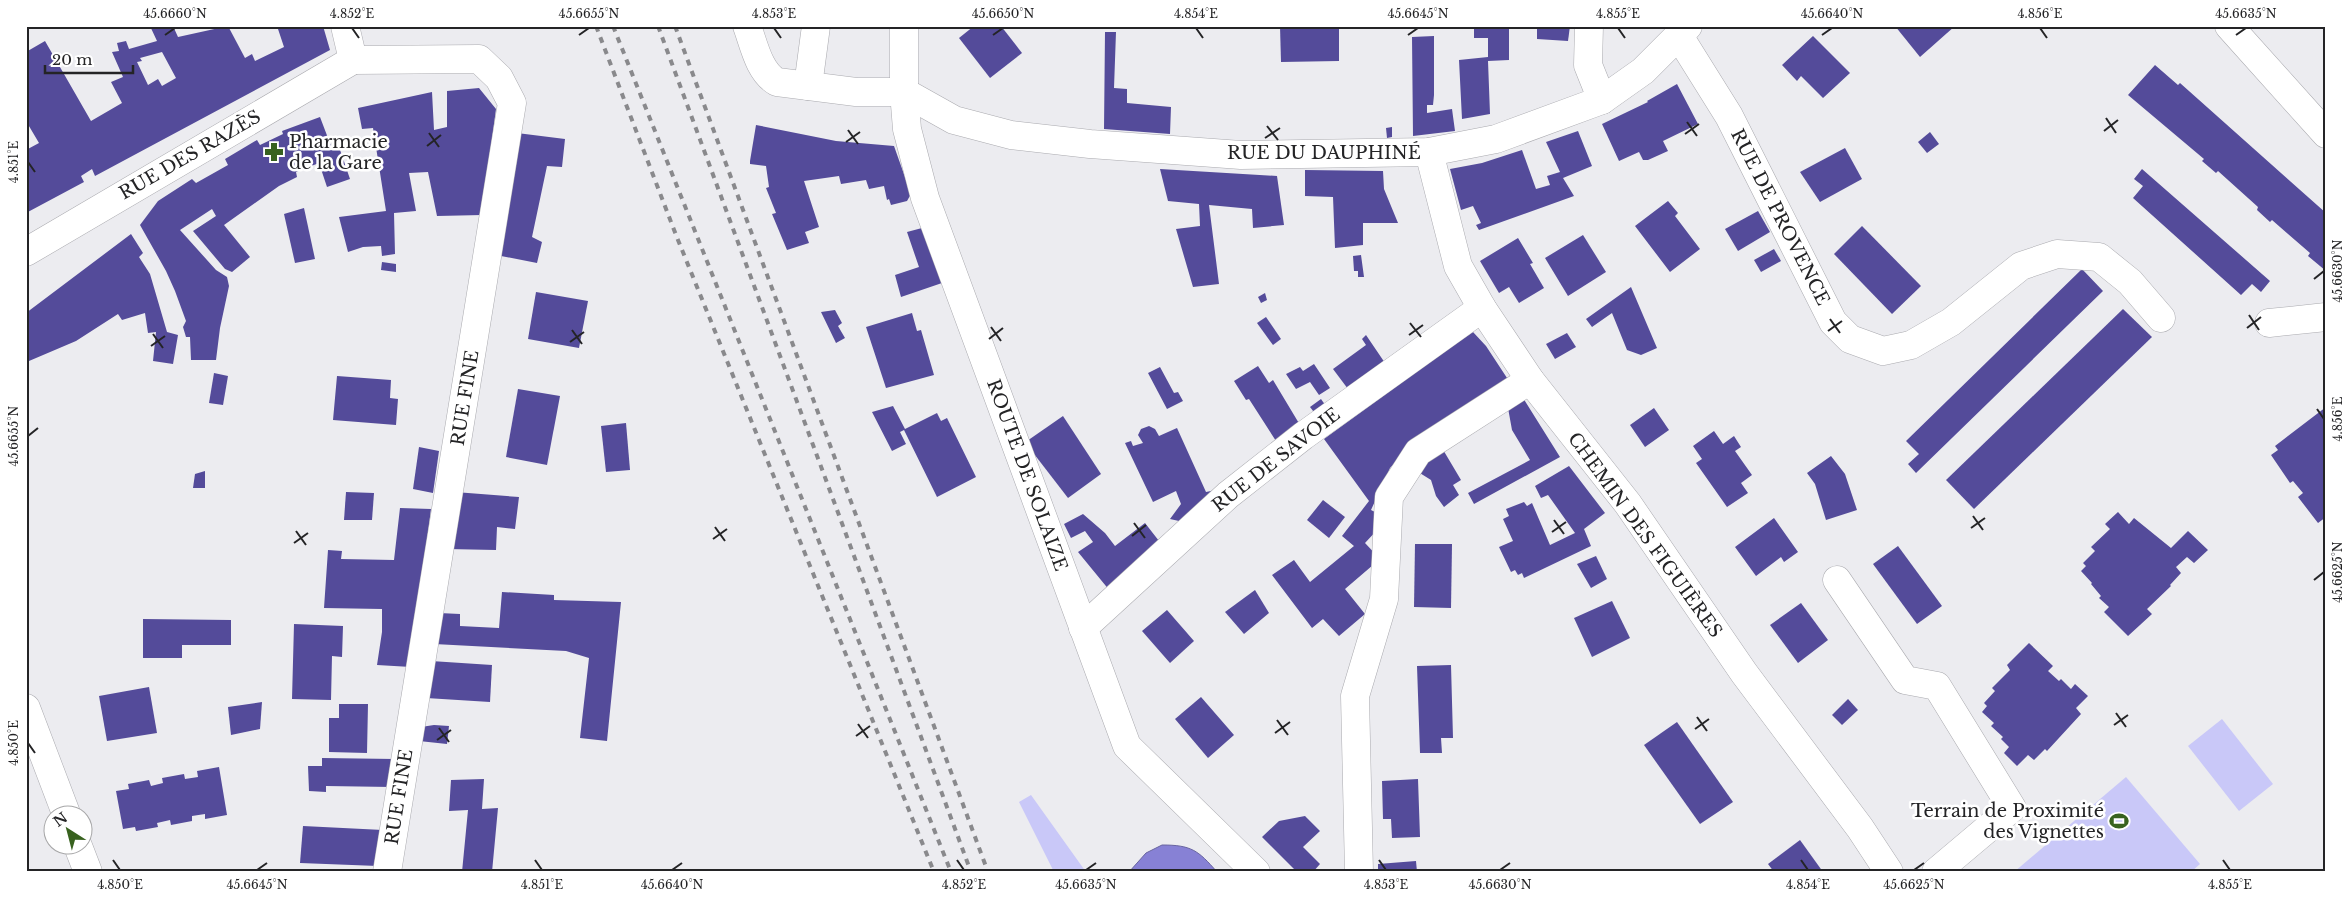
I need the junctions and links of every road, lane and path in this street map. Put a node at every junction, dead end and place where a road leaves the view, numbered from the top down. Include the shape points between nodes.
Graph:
1 (345, 26) edge
2 (747, 26) edge
3 (816, 26) edge
4 (904, 26) edge
5 (1589, 26) edge
6 (2229, 26) edge
7 (1684, 31) edge
8 (353, 60) junction
9 (808, 86) junction
10 (904, 92) junction
11 (1602, 100) junction
12 (2326, 134) edge
13 (1429, 152) junction
14 (26, 252) edge
15 (1482, 308) junction
16 (2161, 318) dead end
17 (2326, 318) edge
18 (2269, 323) dead end
19 (1530, 380) junction
20 (1838, 580) dead end
21 (1083, 628) junction
22 (26, 708) edge
23 (63, 806) edge
24 (82, 856) edge
25 (88, 872) edge
26 (387, 872) edge
27 (1256, 872) edge
28 (1360, 872) edge
29 (1889, 872) edge
30 (1936, 872) edge

1 - 8 street
2 - 9 street via 770,78
3 - 9 street
4 - 10 street, ROUTE DE SOLAIZE
5 - 11 street via 1588,65
6 - 12 street
7 - 11 street, RUE DU DAUPHINÉ via 1643,71
7 - 16 street, RUE DE PROVENCE via 1833,322 1850,339 1883,350 1911,344 1951,322 2022,266 2057,254 2099,257 2130,282
8 - 14 street, RUE DES RAZÈS
8 - 26 street, RUE FINE via 479,58 499,78 512,103
9 - 10 street via 856,92
10 - 13 street, RUE DU DAUPHINÉ via 954,120 1011,135 1241,155
10 - 21 street, ROUTE DE SOLAIZE via 907,130 925,198
11 - 13 street, RUE DU DAUPHINÉ via 1496,139
13 - 15 street, CHEMIN DES FIGUIÈRES via 1458,266
15 - 19 street, CHEMIN DES FIGUIÈRES
15 - 21 street, RUE DE SAVOIE via 1303,436 1228,495
17 - 18 street
19 - 28 street via 1418,452 1389,497 1384,599 1355,696
19 - 29 street, CHEMIN DES FIGUIÈRES via 1628,504 1744,673
20 - 30 street via 1905,680 1937,686 2012,808
21 - 27 street, ROUTE DE SOLAIZE via 1127,746
22 - 23 street
24 - 25 street

